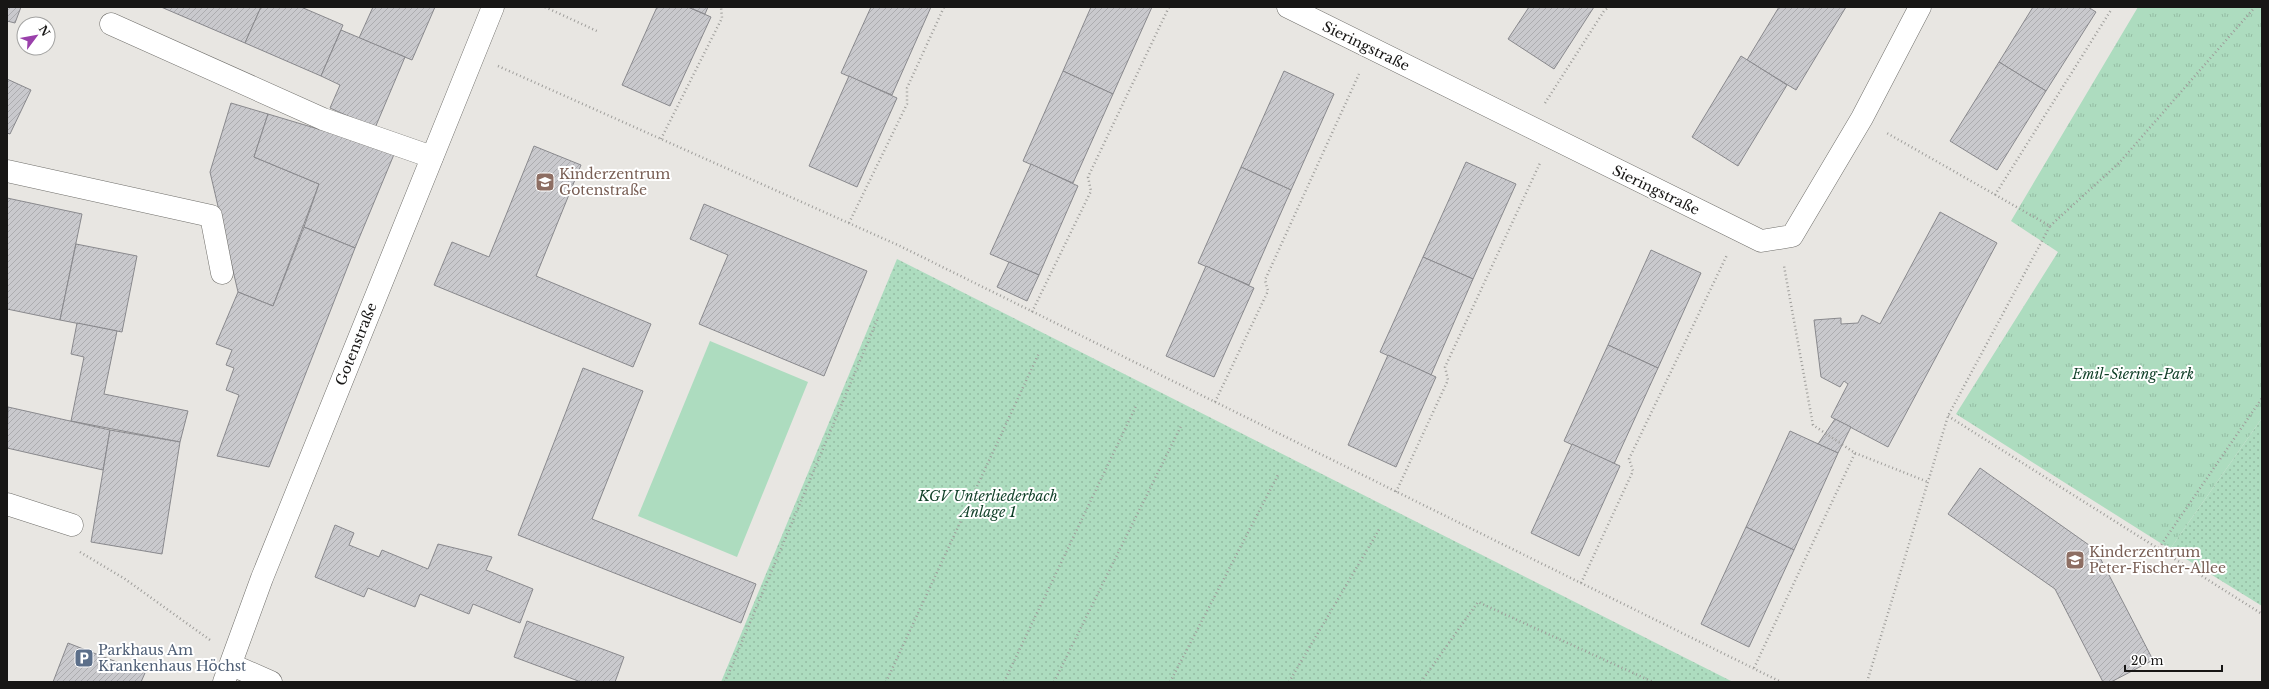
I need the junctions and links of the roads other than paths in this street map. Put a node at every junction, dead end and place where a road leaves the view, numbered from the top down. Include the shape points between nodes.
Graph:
1 (493, 7) edge
2 (1288, 7) edge
3 (1920, 7) edge
4 (111, 24) dead end
5 (432, 157) junction
6 (7, 171) edge
7 (222, 274) dead end
8 (7, 504) edge
9 (72, 525) road end
10 (228, 673) edge
11 (271, 682) edge

1 - 5 street, Gotenstraße
2 - 3 street, Sieringstraße via 1761,241 1792,236 1862,118
4 - 5 street via 323,119
5 - 10 street, Gotenstraße via 262,578
6 - 7 street via 211,216
8 - 9 street
10 - 11 street

